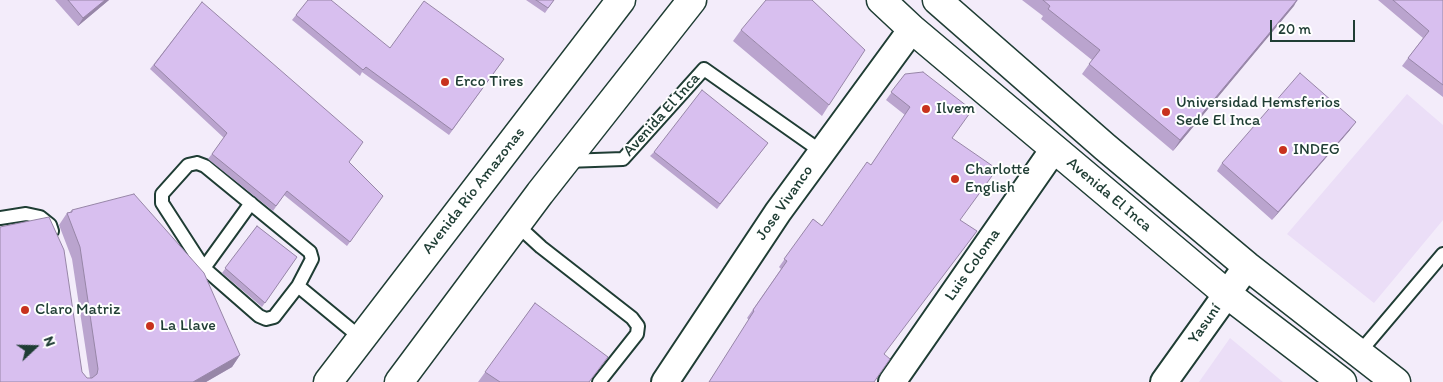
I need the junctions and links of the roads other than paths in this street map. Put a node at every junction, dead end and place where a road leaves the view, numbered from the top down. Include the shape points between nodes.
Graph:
1 (621, 0) edge
2 (692, 0) edge
3 (881, 0) edge
4 (937, 0) edge
5 (912, 29) junction
6 (1054, 149) junction
7 (822, 152) junction
8 (565, 161) junction
9 (250, 202) junction
10 (0, 218) edge
11 (517, 225) junction
12 (57, 242) edge
13 (1443, 254) edge
14 (1247, 266) junction
15 (204, 268) junction
16 (298, 286) junction
17 (1227, 294) junction
18 (361, 338) junction
19 (1359, 353) junction
20 (408, 378) edge
21 (328, 382) edge
22 (599, 382) edge
23 (665, 382) edge
24 (892, 382) edge
25 (1164, 382) edge
26 (1342, 382) edge
27 (1396, 382) edge

1 - 18 main road, Avenida Río Amazonas
2 - 8 main road
3 - 5 main road, Avenida El Inca
4 - 14 main road
5 - 6 main road, Avenida El Inca
5 - 7 street, Jose Vivanco
6 - 17 main road, Avenida El Inca
6 - 24 street, Luis Coloma
7 - 8 lane, Avenida El Inca via 704,69 623,159
7 - 23 street, Jose Vivanco via 778,212
8 - 11 main road
9 - 15 lane
9 - 15 lane via 197,163 188,165 162,194 162,203
9 - 16 lane via 310,252 312,259
10 - 12 lane via 26,214 40,217 50,225
11 - 20 main road
11 - 22 lane via 638,326 637,334
13 - 19 lane
14 - 17 street, Yasuní
14 - 19 main road
15 - 16 lane via 266,320 274,317
16 - 18 lane
17 - 25 street, Yasuní
17 - 26 main road, Avenida El Inca
18 - 21 main road, Avenida Río Amazonas
19 - 27 main road

